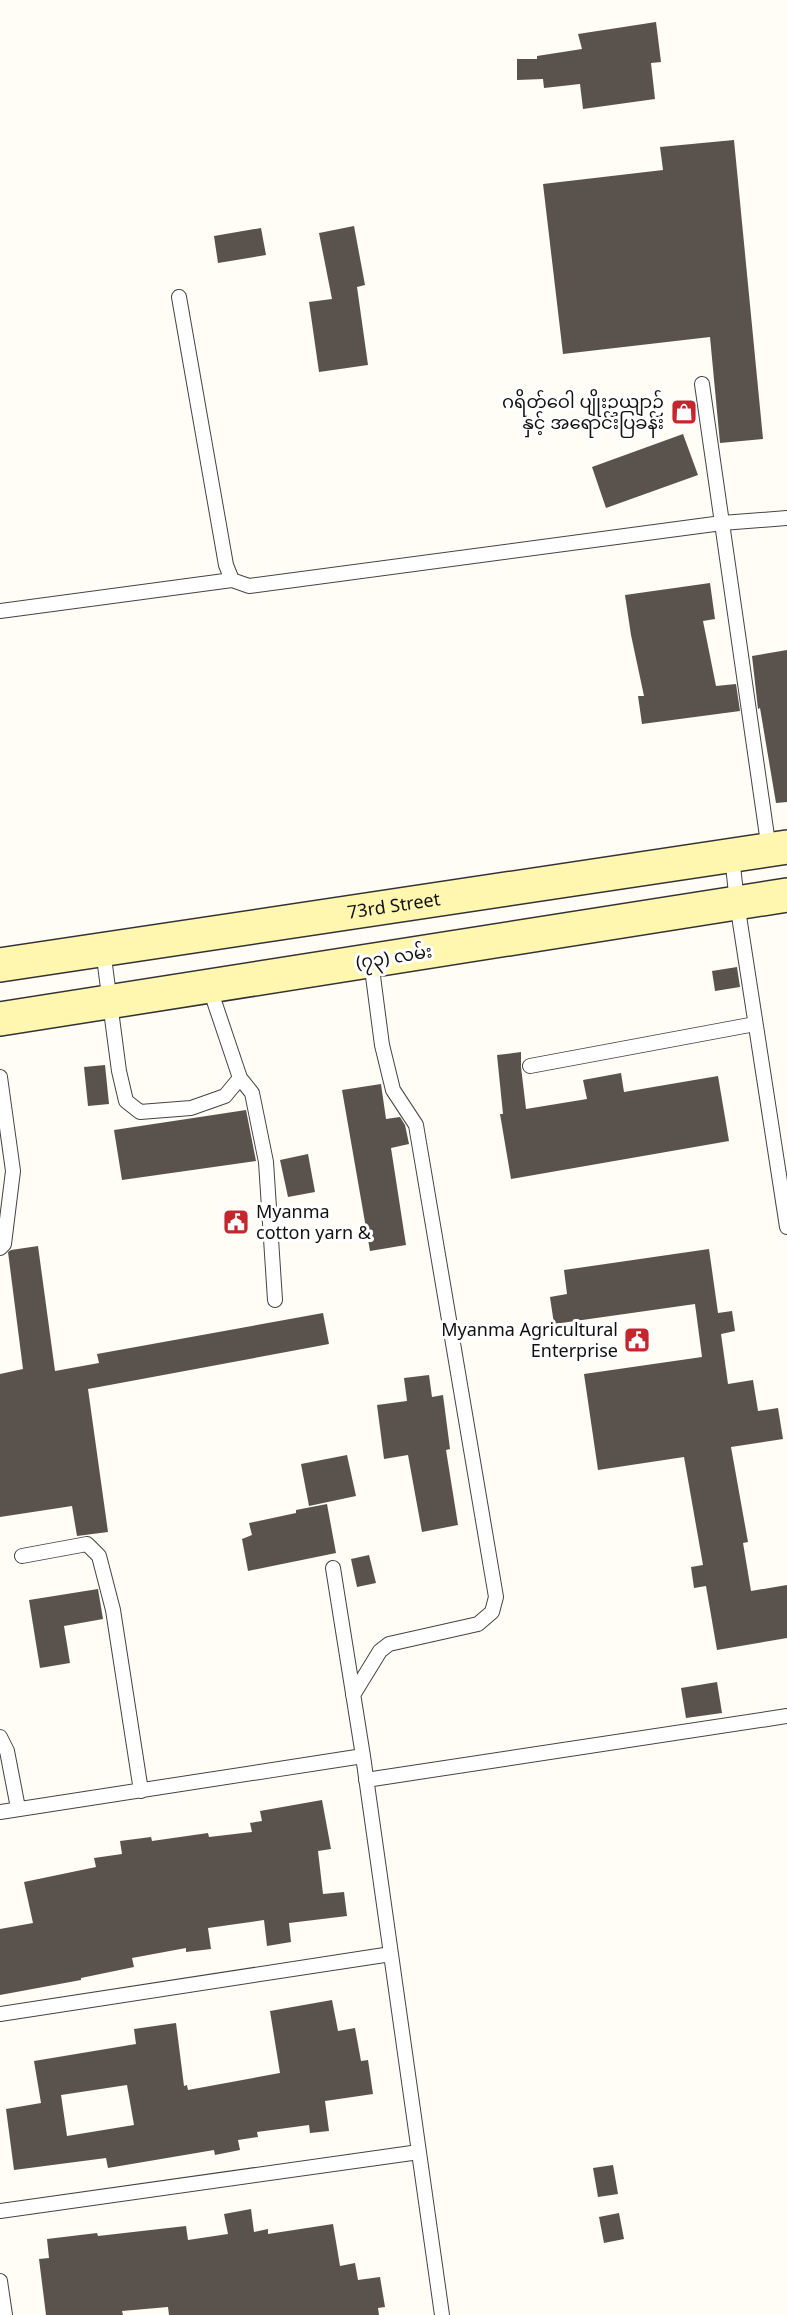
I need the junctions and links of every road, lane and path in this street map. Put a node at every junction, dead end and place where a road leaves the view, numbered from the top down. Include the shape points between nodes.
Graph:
1 (179, 297) dead end
2 (702, 384) dead end
3 (787, 518) edge
4 (722, 523) junction
5 (232, 580) junction
6 (0, 611) edge
7 (778, 848) edge
8 (732, 856) junction
9 (787, 896) edge
10 (737, 903) junction
11 (104, 950) junction
12 (371, 961) junction
13 (0, 965) edge
14 (209, 986) junction
15 (111, 1001) junction
16 (0, 1019) edge
17 (755, 1024) junction
18 (530, 1066) dead end
19 (0, 1077) edge
20 (240, 1077) junction
21 (787, 1227) edge
22 (0, 1248) edge
23 (275, 1300) dead end
24 (22, 1556) dead end
25 (333, 1568) dead end
26 (353, 1695) junction
27 (787, 1716) edge
28 (0, 1737) edge
29 (363, 1756) junction
30 (366, 1780) junction
31 (141, 1791) junction
32 (18, 1808) junction
33 (0, 1812) edge
34 (391, 1954) junction
35 (0, 2014) edge
36 (419, 2152) junction
37 (0, 2211) edge
38 (0, 2282) edge
39 (5, 2315) edge
40 (441, 2315) edge

1 - 5 lane via 226,565
2 - 4 lane
3 - 4 lane
4 - 5 lane via 249,586
4 - 7 lane
5 - 6 lane
7 - 8 main road, 73rd Street
8 - 10 lane
8 - 11 main road, 73rd Street
9 - 10 main road, (၇၃) လမ်း
10 - 12 main road, (၇၃) လမ်း
10 - 17 lane
11 - 13 main road, 73rd Street
11 - 15 lane
12 - 14 main road, (၇၃) လမ်း
12 - 26 lane via 382,1045 393,1090 416,1125 496,1598 492,1612 478,1624 388,1644
14 - 15 main road, (၇၃) လမ်း
14 - 20 lane
15 - 16 main road, (၇၃) လမ်း
15 - 20 lane via 126,1101 140,1112 191,1108 225,1096
17 - 18 lane
17 - 21 lane
19 - 22 lane via 13,1171 4,1244
20 - 23 lane via 252,1093 266,1162
24 - 31 lane via 87,1544 99,1556 113,1610
25 - 26 lane
26 - 29 lane
27 - 30 lane
28 - 32 lane via 8,1751
29 - 30 lane
29 - 31 lane
30 - 34 lane
31 - 32 lane
32 - 33 lane
34 - 35 lane
34 - 36 lane
36 - 37 lane
36 - 40 lane
38 - 39 lane

